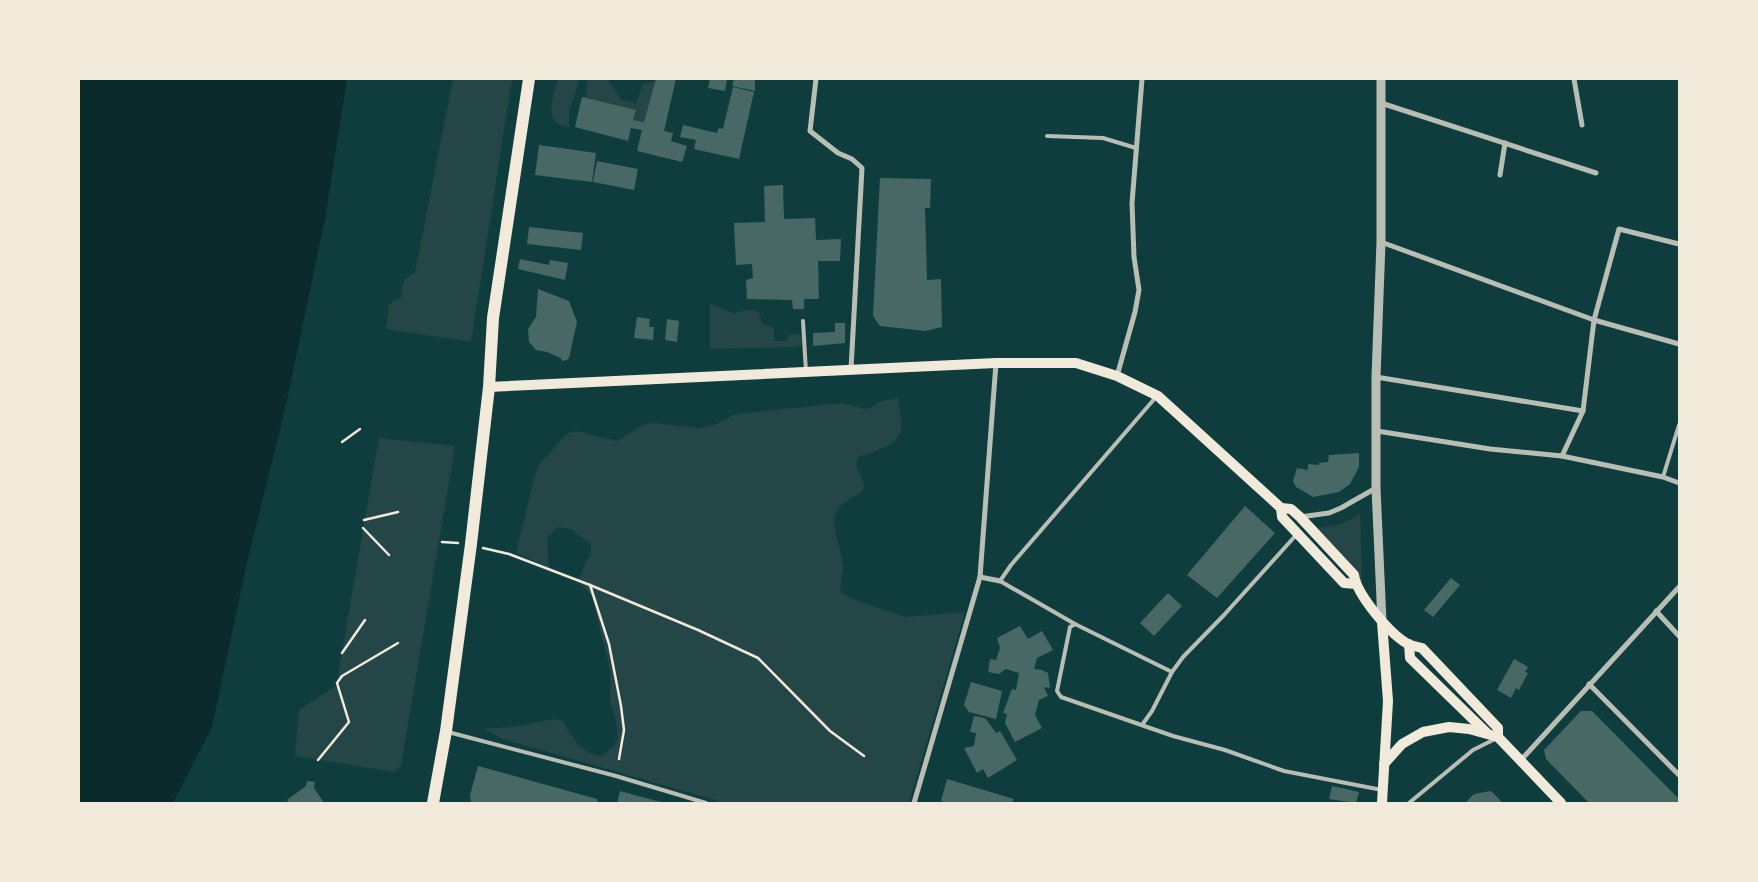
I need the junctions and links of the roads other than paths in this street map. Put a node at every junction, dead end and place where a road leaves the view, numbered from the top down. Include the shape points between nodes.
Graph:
1 (529, 79) edge
2 (816, 79) edge
3 (1142, 79) edge
4 (1381, 79) edge
5 (1576, 80) edge
6 (1381, 103) junction
7 (1582, 125) dead end
8 (1046, 136) dead end
9 (1505, 143) junction
10 (1136, 148) junction
11 (1596, 173) dead end
12 (1500, 175) dead end
13 (1381, 242) junction
14 (1679, 244) edge
15 (1594, 320) junction
16 (802, 321) dead end
17 (1679, 344) edge
18 (996, 363) junction
19 (851, 370) junction
20 (806, 372) junction
21 (1117, 376) junction
22 (1376, 376) junction
23 (489, 387) junction
24 (1158, 396) junction
25 (1583, 411) junction
26 (1679, 425) edge
27 (1377, 431) junction
28 (1562, 456) junction
29 (1663, 477) junction
30 (1679, 483) edge
31 (1376, 488) junction
32 (1281, 508) junction
33 (1300, 517) junction
34 (1297, 534) junction
35 (980, 576) junction
36 (1000, 581) junction
37 (1356, 584) junction
38 (1679, 587) edge
39 (1656, 612) junction
40 (1382, 622) junction
41 (1075, 624) junction
42 (1679, 636) edge
43 (1409, 644) junction
44 (1172, 672) junction
45 (1589, 684) junction
46 (1142, 725) junction
47 (446, 731) junction
48 (1494, 736) junction
49 (1521, 760) junction
50 (1384, 764) junction
51 (1679, 775) edge
52 (1382, 790) junction
53 (433, 803) edge
54 (706, 803) edge
55 (914, 803) edge
56 (1382, 803) edge
57 (1409, 803) edge
58 (1561, 803) edge

1 - 23 main road via 493,318
2 - 19 street via 810,131 862,168
3 - 10 street
4 - 6 street
5 - 7 street
6 - 9 street
6 - 13 street
8 - 10 lane via 1103,138
9 - 11 street
9 - 12 street
10 - 21 street via 1132,234 1139,290
13 - 15 street
13 - 22 street
14 - 15 street via 1619,229
15 - 17 street
15 - 25 street
16 - 20 lane
18 - 19 main road
18 - 21 main road via 1076,363
18 - 35 street
19 - 20 main road
20 - 23 main road
21 - 24 main road
22 - 25 street
22 - 27 street
23 - 47 main road
24 - 32 main road
24 - 36 lane
25 - 28 street
26 - 29 lane
27 - 28 street via 1490,449
27 - 31 street
28 - 29 street
29 - 30 street
31 - 33 street via 1341,508
31 - 40 street
32 - 33 main road via 1291,509
32 - 34 main road via 1282,517
33 - 37 main road via 1354,575
34 - 37 main road via 1344,583
34 - 44 lane
35 - 36 street
35 - 55 street
36 - 41 lane
37 - 40 main road
38 - 39 street
39 - 42 street
39 - 45 street
40 - 43 main road
40 - 50 main road via 1388,701
41 - 44 lane
41 - 46 lane via 1070,627 1057,691 1061,697
43 - 48 main road via 1410,658
43 - 48 main road via 1422,648 1498,728
44 - 46 lane
45 - 49 street
45 - 51 street
46 - 52 lane via 1284,771
47 - 53 main road
47 - 54 lane
48 - 49 main road
48 - 50 main road via 1449,727 1423,732 1402,744
48 - 57 lane
49 - 58 main road
50 - 52 main road
52 - 56 main road

